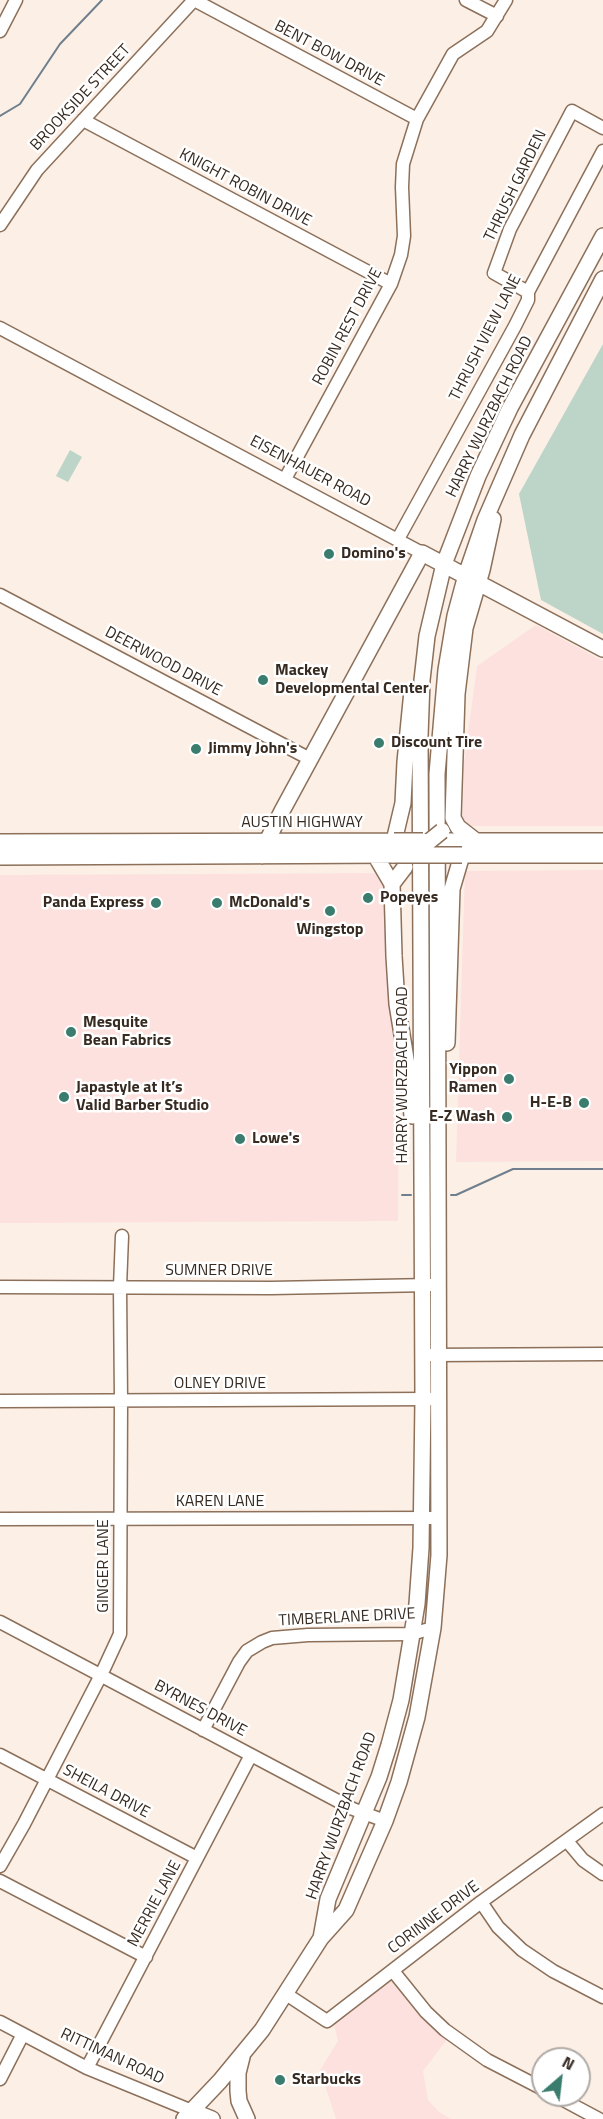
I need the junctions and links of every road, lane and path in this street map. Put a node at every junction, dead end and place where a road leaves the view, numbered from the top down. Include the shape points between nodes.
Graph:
1 (16, 0) edge
2 (194, 0) edge
3 (466, 0) edge
4 (506, 0) edge
5 (497, 16) junction
6 (0, 31) edge
7 (417, 119) junction
8 (83, 120) junction
9 (603, 128) edge
10 (603, 151) edge
11 (0, 225) edge
12 (603, 236) edge
13 (603, 279) edge
14 (391, 284) junction
15 (528, 292) junction
16 (0, 328) edge
17 (285, 479) junction
18 (398, 539) junction
19 (423, 553) junction
20 (444, 564) junction
21 (472, 579) junction
22 (0, 595) edge
23 (427, 636) junction
24 (603, 649) edge
25 (310, 759) junction
26 (403, 803) junction
27 (453, 818) junction
28 (267, 841) junction
29 (476, 841) junction
30 (603, 841) edge
31 (0, 842) edge
32 (554, 845) junction
33 (421, 847) junction
34 (354, 848) junction
35 (375, 855) junction
36 (462, 855) junction
37 (603, 855) edge
38 (261, 856) junction
39 (0, 857) edge
40 (392, 884) junction
41 (452, 889) junction
42 (414, 1070) junction
43 (437, 1099) junction
44 (437, 1148) junction
45 (122, 1236) dead end
46 (430, 1285) junction
47 (0, 1287) edge
48 (120, 1287) junction
49 (603, 1354) edge
50 (423, 1355) junction
51 (439, 1355) junction
52 (440, 1398) junction
53 (423, 1399) junction
54 (0, 1401) edge
55 (121, 1401) junction
56 (120, 1518) junction
57 (439, 1518) junction
58 (0, 1519) edge
59 (421, 1519) junction
60 (0, 1622) edge
61 (433, 1628) junction
62 (411, 1634) junction
63 (101, 1675) junction
64 (203, 1730) junction
65 (0, 1755) edge
66 (251, 1755) junction
67 (46, 1779) junction
68 (364, 1813) junction
69 (603, 1814) edge
70 (386, 1821) junction
71 (567, 1841) junction
72 (197, 1858) junction
73 (0, 1866) edge
74 (603, 1874) edge
75 (0, 1881) edge
76 (481, 1902) junction
77 (321, 1938) junction
78 (146, 1957) junction
79 (393, 1971) junction
80 (286, 1994) junction
81 (603, 1997) edge
82 (0, 2022) edge
83 (23, 2034) junction
84 (243, 2054) junction
85 (87, 2067) junction
86 (0, 2079) edge
87 (531, 2084) edge
88 (576, 2107) edge
89 (188, 2115) edge
90 (212, 2119) edge
91 (248, 2119) edge
92 (599, 2119) edge

1 - 6 street
2 - 7 street, BENT BOW DRIVE
2 - 8 street, BROOKSIDE STREET
3 - 5 street
4 - 5 street, ROBIN REST DRIVE
5 - 7 street, ROBIN REST DRIVE via 487,32 453,54
7 - 14 street, ROBIN REST DRIVE via 403,164 404,236
8 - 11 street, BROOKSIDE STREET via 37,170
8 - 14 street, KNIGHT ROBIN DRIVE
9 - 15 street, THRUSH GARDEN via 572,111 513,223 494,273
10 - 15 street, THRUSH VIEW LANE
12 - 20 main road, HARRY WURZBACH ROAD via 510,408 482,466
13 - 21 main road, HARRY WURZBACH ROAD via 496,492
14 - 17 street, ROBIN REST DRIVE
15 - 18 street, THRUSH VIEW LANE via 515,326
16 - 17 street, EISENHAUER ROAD
17 - 18 street, EISENHAUER ROAD
18 - 19 street, EISENHAUER ROAD
19 - 20 main road, EISENHAUER ROAD
19 - 25 main road
20 - 21 main road, EISENHAUER ROAD
20 - 23 main road, HARRY WURZBACH ROAD
21 - 24 main road, EISENHAUER ROAD
21 - 27 main road via 459,672
21 - 43 main road, HARRY WURZBACH ROAD via 450,636 437,764
22 - 25 street, DEERWOOD DRIVE
23 - 26 main road via 415,663
23 - 42 main road, HARRY WURZBACH ROAD via 420,735
25 - 28 main road
26 - 33 main road
26 - 33 main road
27 - 29 main road
27 - 33 main road, bridge
28 - 31 main road, AUSTIN HIGHWAY
28 - 34 main road, AUSTIN HIGHWAY
28 - 38 main road
29 - 32 main road, AUSTIN HIGHWAY
29 - 33 main road, AUSTIN HIGHWAY
30 - 32 main road, AUSTIN HIGHWAY
32 - 36 main road, AUSTIN HIGHWAY via 557,851
32 - 37 main road, AUSTIN HIGHWAY
33 - 34 main road, AUSTIN HIGHWAY
33 - 35 main road, AUSTIN HIGHWAY
33 - 36 main road, AUSTIN HIGHWAY, bridge
33 - 40 main road
33 - 41 main road via 440,866
34 - 35 main road, AUSTIN HIGHWAY
34 - 38 main road, AUSTIN HIGHWAY
35 - 40 main road
36 - 41 main road
38 - 39 main road, AUSTIN HIGHWAY
40 - 42 main road via 397,1004
41 - 43 main road via 447,1061
42 - 44 main road via 428,1097 429,1142
42 - 46 main road, HARRY WURZBACH ROAD
43 - 44 main road, HARRY WURZBACH ROAD
44 - 46 main road, HARRY WURZBACH ROAD
45 - 48 street, GINGER LANE
46 - 48 street, SUMNER DRIVE
46 - 50 main road, HARRY WURZBACH ROAD
46 - 51 main road, HARRY WURZBACH ROAD
47 - 48 street, SUMNER DRIVE
48 - 55 street, GINGER LANE
49 - 51 street
50 - 51 street
50 - 53 main road, HARRY WURZBACH ROAD
51 - 52 main road, HARRY WURZBACH ROAD
52 - 53 street, OLNEY DRIVE
52 - 57 main road, HARRY WURZBACH ROAD
53 - 55 street, OLNEY DRIVE
53 - 59 main road, HARRY WURZBACH ROAD
54 - 55 street, OLNEY DRIVE
55 - 56 street, GINGER LANE
56 - 58 street, KAREN LANE
56 - 59 street, KAREN LANE
56 - 63 street, GINGER LANE via 120,1634
57 - 59 street, KAREN LANE
57 - 61 main road, HARRY WURZBACH ROAD
59 - 62 main road, HARRY WURZBACH ROAD via 417,1604
60 - 63 street, BYRNES DRIVE
61 - 62 street, TIMBERLANE DRIVE
61 - 70 main road, HARRY WURZBACH ROAD via 417,1717
62 - 64 street, TIMBERLANE DRIVE via 308,1635 262,1642 247,1651 239,1662
62 - 68 main road, HARRY WURZBACH ROAD via 401,1700 379,1777
63 - 64 street, BYRNES DRIVE
63 - 67 street, GINGER LANE
64 - 66 street, BYRNES DRIVE
65 - 67 street, SHEILA DRIVE
66 - 68 street, BYRNES DRIVE
66 - 72 street, MERRIE LANE
67 - 72 street, SHEILA DRIVE
67 - 73 street, GINGER LANE
68 - 70 street, BYRNES DRIVE
68 - 77 main road, HARRY WURZBACH ROAD via 328,1899
69 - 71 street, CORINNE DRIVE
70 - 77 main road, HARRY WURZBACH ROAD via 346,1910
71 - 74 street via 583,1860
71 - 76 street, CORINNE DRIVE
72 - 78 street, MERRIE LANE
75 - 78 street
76 - 79 street, CORINNE DRIVE
76 - 81 street via 522,1950
77 - 80 main road, HARRY WURZBACH ROAD
78 - 85 street, MERRIE LANE
79 - 80 street, CORINNE DRIVE via 327,2021
79 - 87 street via 426,2012 453,2037
80 - 84 main road, HARRY WURZBACH ROAD
82 - 83 street, RITTIMAN ROAD
83 - 85 street, RITTIMAN ROAD
83 - 86 street
84 - 89 main road, HARRY WURZBACH ROAD
84 - 91 main road via 238,2091
85 - 89 street, RITTIMAN ROAD
88 - 92 street
89 - 90 main road, RITTIMAN ROAD

